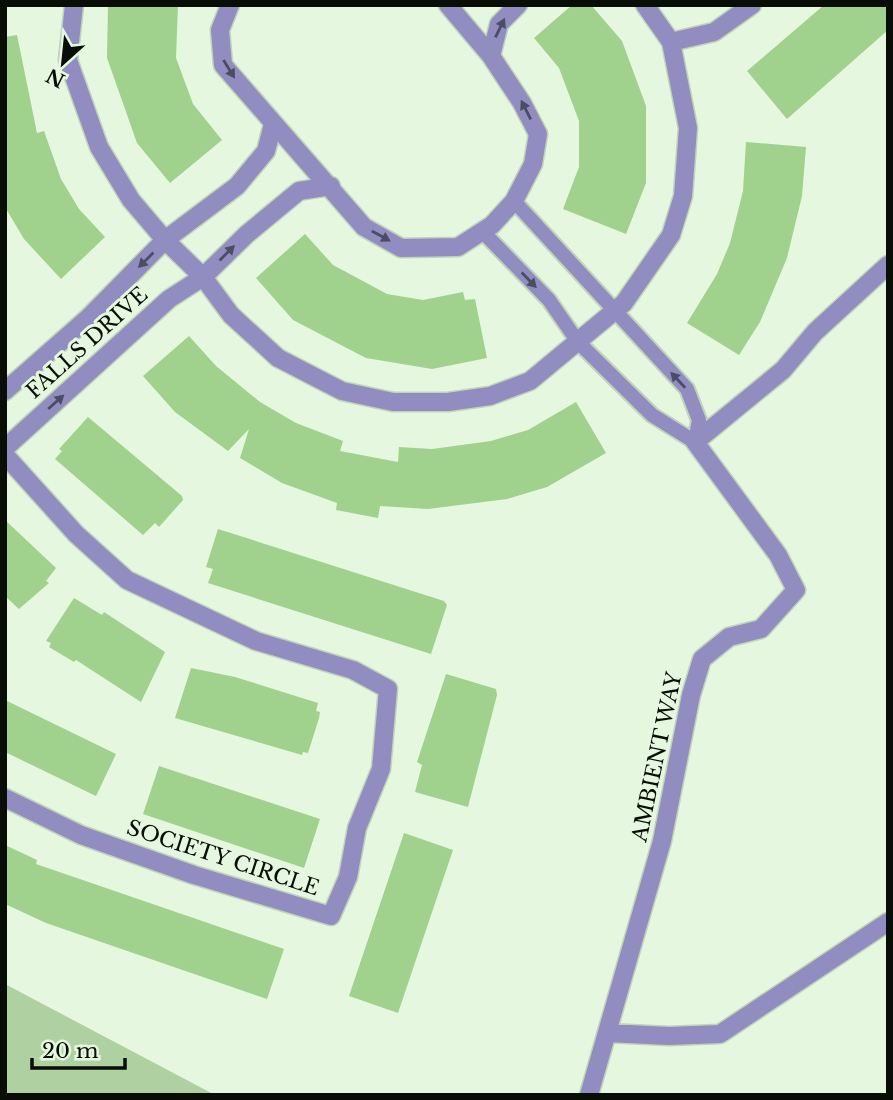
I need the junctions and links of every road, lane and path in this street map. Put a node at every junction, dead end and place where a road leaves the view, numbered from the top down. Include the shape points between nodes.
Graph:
1 (74, 5) edge
2 (230, 5) edge
3 (448, 5) edge
4 (519, 5) edge
5 (645, 5) edge
6 (751, 5) edge
7 (671, 42) junction
8 (491, 56) junction
9 (273, 124) junction
10 (331, 186) junction
11 (514, 201) junction
12 (482, 231) junction
13 (165, 240) junction
14 (888, 265) edge
15 (203, 277) junction
16 (615, 311) junction
17 (578, 342) junction
18 (5, 391) edge
19 (695, 442) junction
20 (5, 448) edge
21 (5, 455) edge
22 (5, 798) edge
23 (888, 922) edge
24 (608, 1033) junction
25 (589, 1095) edge

1 - 13 street via 68,60 99,147 131,200
2 -> 9 street via 220,30 223,65
3 - 8 street
8 -> 4 street via 499,24
5 - 7 street
6 - 7 street via 714,32
7 - 16 street via 688,128 683,197 671,234
11 -> 8 street via 533,164 538,134
9 - 10 street
9 - 13 street, FALLS DRIVE via 266,151 237,186
10 -> 12 street via 364,227 401,248 458,247
15 -> 10 street, FALLS DRIVE via 299,191
11 - 12 street
11 - 16 lane
12 -> 17 lane, AMBIENT WAY via 548,300
13 - 15 street
13 -> 18 street, FALLS DRIVE via 89,318
14 - 19 street via 815,332 783,370
15 - 17 street via 231,315 278,358 342,391 393,401 448,402 490,396 530,381
20 -> 15 street, FALLS DRIVE via 169,299
16 - 17 street
19 -> 16 lane via 699,420 687,389
17 - 19 lane, AMBIENT WAY via 652,415
19 - 24 street, AMBIENT WAY via 778,555 796,590 761,629 729,637 702,659 662,841
21 - 22 street, SOCIETY CIRCLE via 76,534 127,580 256,641 353,670 388,689 381,769 357,828 348,877 331,916 81,835
23 - 24 street via 720,1034
24 - 25 street, AMBIENT WAY

